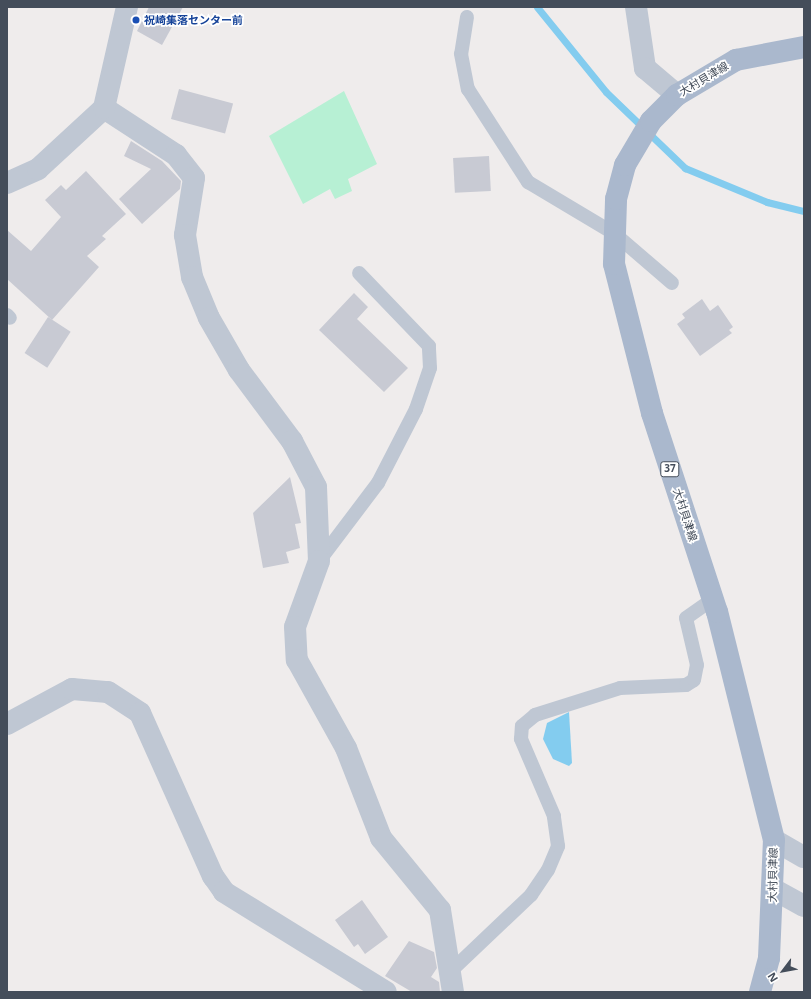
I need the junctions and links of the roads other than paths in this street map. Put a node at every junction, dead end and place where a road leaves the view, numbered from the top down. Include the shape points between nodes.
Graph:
1 (127, 7) edge
2 (636, 7) edge
3 (467, 17) dead end
4 (804, 47) edge
5 (677, 95) junction
6 (104, 108) junction
7 (7, 183) edge
8 (615, 234) junction
9 (359, 273) dead end
10 (672, 282) dead end
11 (319, 561) junction
12 (713, 599) junction
13 (7, 724) edge
14 (774, 840) junction
15 (804, 857) edge
16 (773, 889) junction
17 (804, 906) edge
18 (452, 970) junction
19 (386, 992) edge
20 (453, 992) edge
21 (760, 992) edge

1 - 6 street
2 - 5 street via 646,68
3 - 8 lane via 461,68 468,89 497,138 528,182
4 - 5 main road, 大村貝津線 / 37 via 736,60
5 - 8 main road, 大村貝津線 / 37 via 650,122 625,165 616,199
6 - 7 street via 38,169
6 - 11 street via 176,155 194,178 185,235 192,277 209,318 239,370 292,441 316,487
8 - 10 lane
8 - 12 main road, 大村貝津線 / 37 via 614,264 652,413
9 - 11 lane via 429,346 430,368 416,409 378,483
11 - 18 street via 295,627 297,660 346,748 381,838 440,910
12 - 14 main road, 大村貝津線 / 37
12 - 18 lane via 686,618 697,665 694,680 686,684 620,688 534,715 522,726 521,738 554,816 558,846 548,870 530,895
13 - 19 street via 72,689 108,692 140,713 213,876 224,892
14 - 15 street
14 - 16 main road, 大村貝津線 / 37
16 - 17 street
16 - 21 main road, 大村貝津線 / 37 via 769,958
18 - 20 street

